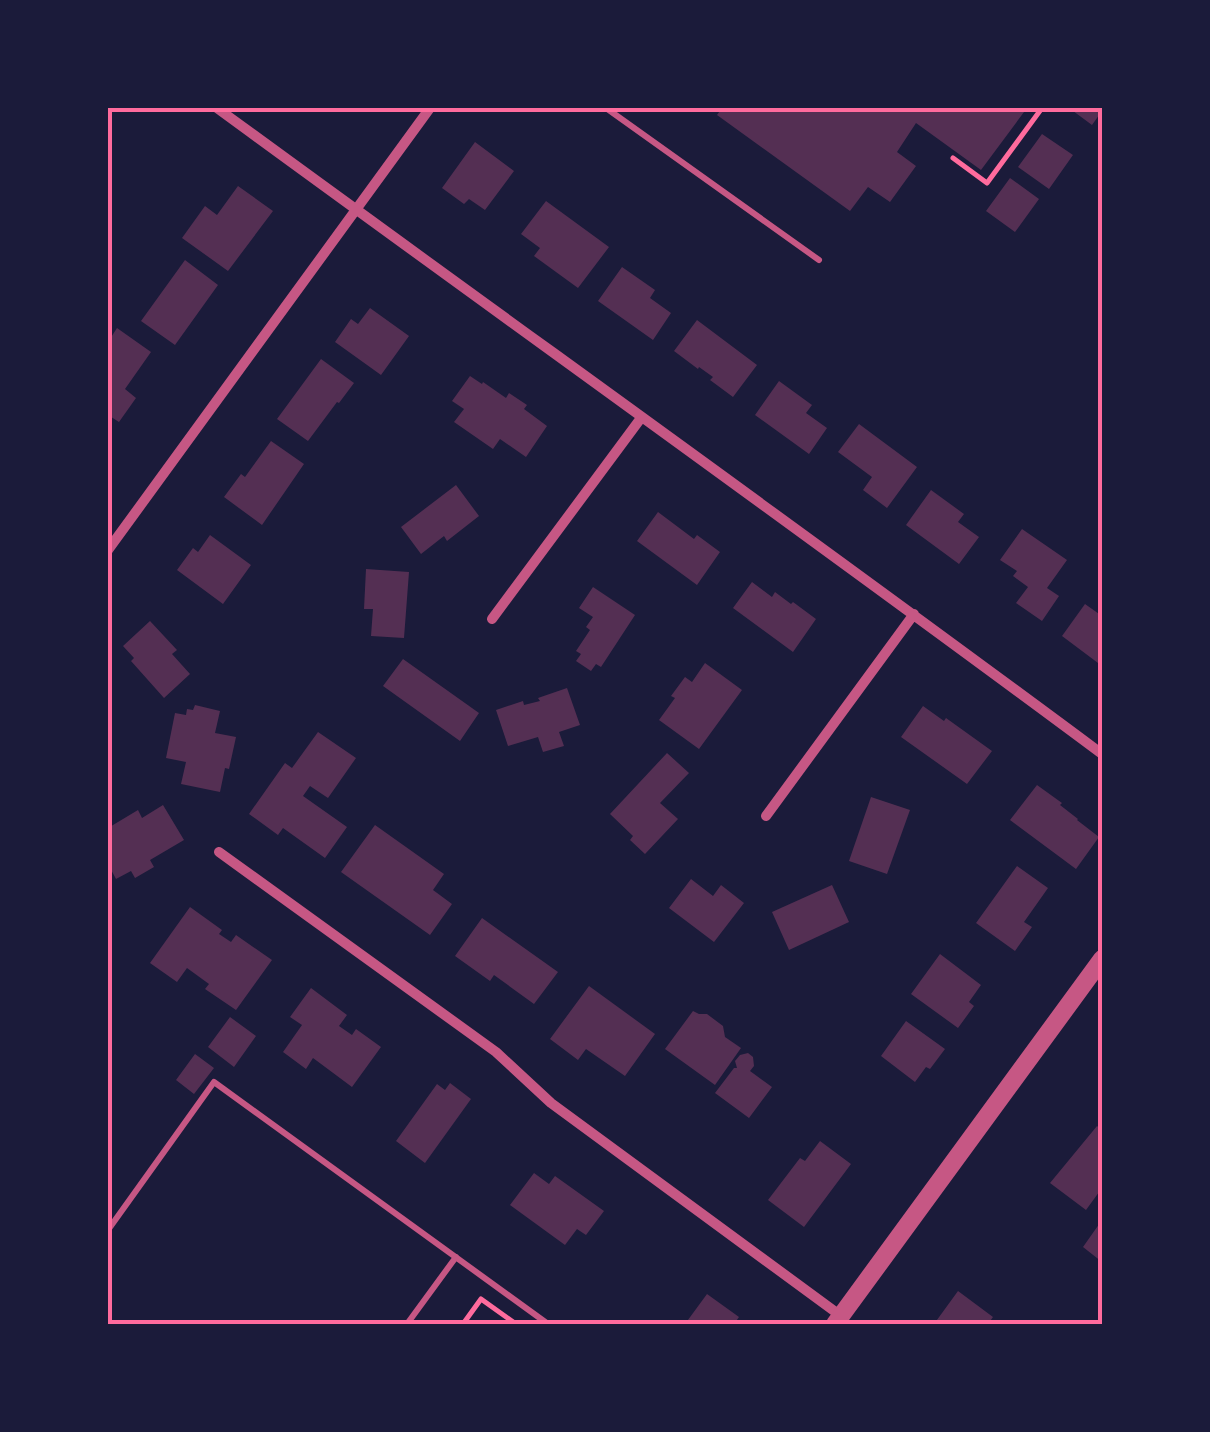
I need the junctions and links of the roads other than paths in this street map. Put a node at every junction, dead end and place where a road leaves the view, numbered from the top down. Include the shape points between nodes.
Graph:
1 (217, 108) edge
2 (430, 108) edge
3 (606, 108) edge
4 (356, 208) junction
5 (820, 260) dead end
6 (641, 418) junction
7 (108, 550) edge
8 (914, 614) junction
9 (492, 619) dead end
10 (1102, 754) edge
11 (766, 816) dead end
12 (219, 852) dead end
13 (1102, 959) edge
14 (108, 1230) edge
15 (456, 1258) junction
16 (838, 1320) edge
17 (408, 1324) edge
18 (548, 1324) edge

1 - 4 street
2 - 4 street
3 - 5 lane
4 - 6 street
4 - 7 street
6 - 8 street
6 - 9 street
8 - 10 street
8 - 11 street
12 - 16 street via 496,1052 551,1103
13 - 16 street
14 - 15 lane via 214,1082
15 - 17 lane
15 - 18 lane

